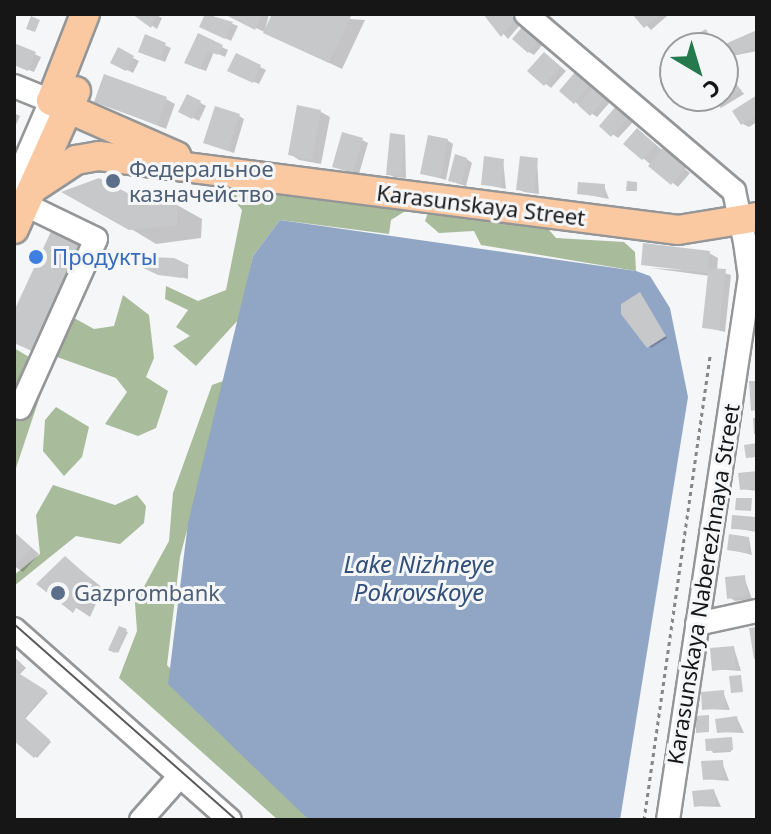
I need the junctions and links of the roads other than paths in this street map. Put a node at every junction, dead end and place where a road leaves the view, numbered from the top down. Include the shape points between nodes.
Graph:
1 (85, 14) edge
2 (106, 14) edge
3 (526, 14) edge
4 (14, 86) edge
5 (59, 104) junction
6 (205, 171) junction
7 (21, 202) edge
8 (749, 219) edge
9 (20, 408) dead end
10 (757, 611) edge
11 (697, 624) junction
12 (14, 629) edge
13 (180, 776) junction
14 (141, 820) edge
15 (230, 820) edge
16 (668, 820) edge

1 - 5 main road
2 - 5 main road
3 - 8 street, Karasunskaya Naberezhnaya Street via 734,191
4 - 5 street, Karasunskaya Street
5 - 6 main road, Karasunskaya Street
5 - 7 main road
6 - 7 main road, Karasunskaya Street via 99,156 76,160
6 - 8 main road, Karasunskaya Street via 678,230
7 - 9 street via 96,239
8 - 11 street, Karasunskaya Naberezhnaya Street via 750,276
10 - 11 street
11 - 16 street, Karasunskaya Naberezhnaya Street
12 - 13 street
13 - 14 street
13 - 15 street

